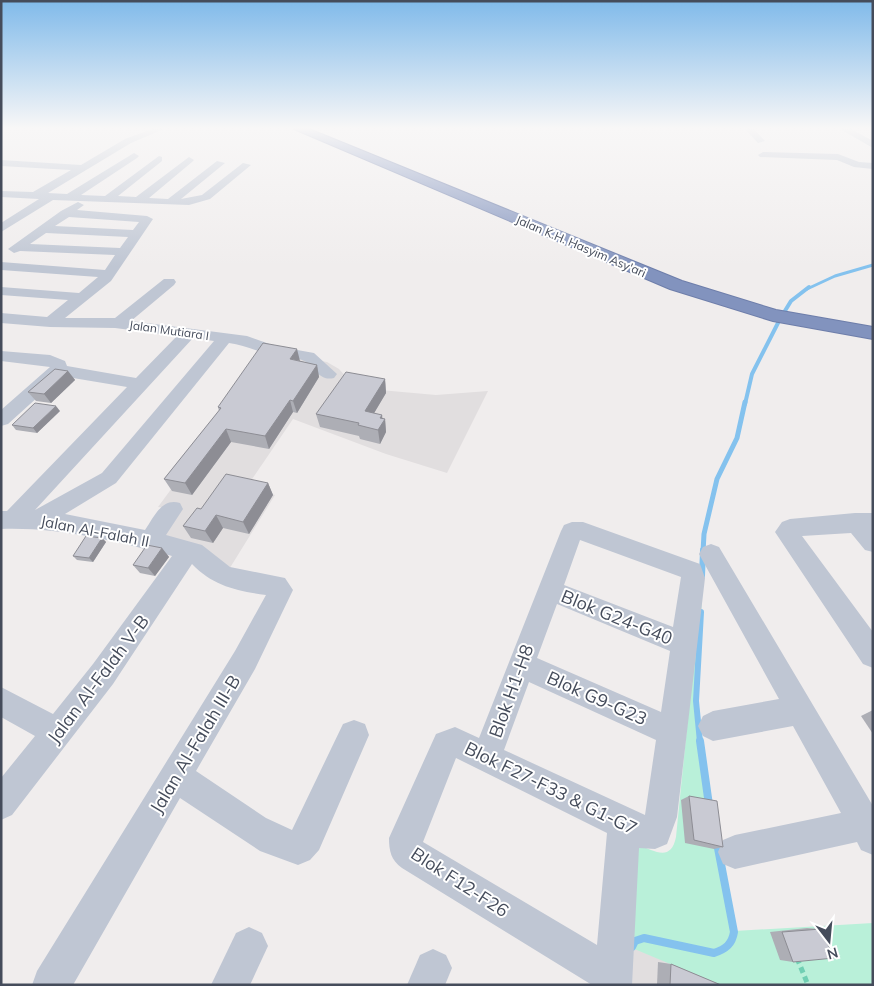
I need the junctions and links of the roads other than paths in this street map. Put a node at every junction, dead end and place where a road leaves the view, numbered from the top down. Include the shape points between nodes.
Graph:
1 (70, 175) edge
2 (104, 175) edge
3 (139, 175) edge
4 (170, 175) edge
5 (205, 175) edge
6 (233, 175) edge
7 (410, 175) edge
8 (433, 175) edge
9 (44, 179) dead end
10 (62, 180) junction
11 (164, 180) junction
12 (195, 183) junction
13 (1, 194) edge
14 (22, 195) junction
15 (35, 196) junction
16 (52, 196) junction
17 (70, 197) junction
18 (87, 198) junction
19 (107, 200) junction
20 (138, 201) junction
21 (170, 203) junction
22 (1, 207) edge
23 (66, 214) junction
24 (1, 228) edge
25 (42, 229) junction
26 (135, 234) junction
27 (17, 246) junction
28 (124, 252) junction
29 (1, 257) edge
30 (1, 266) edge
31 (109, 274) junction
32 (169, 282) dead end
33 (1, 291) edge
34 (81, 297) junction
35 (786, 311) junction
36 (1, 318) edge
37 (873, 319) edge
38 (50, 322) junction
39 (119, 323) junction
40 (189, 333) junction
41 (873, 334) edge
42 (225, 338) junction
43 (1, 356) edge
44 (57, 370) junction
45 (328, 374) dead end
46 (140, 384) junction
47 (1, 420) edge
48 (172, 510) dead end
49 (38, 519) junction
50 (7, 520) edge
51 (864, 522) edge
52 (150, 540) junction
53 (873, 543) edge
54 (189, 550) junction
55 (702, 562) junction
56 (549, 590) junction
57 (685, 644) junction
58 (873, 655) edge
59 (521, 665) junction
60 (1, 701) edge
61 (800, 710) junction
62 (712, 726) dead end
63 (673, 732) junction
64 (58, 733) junction
65 (354, 735) dead end
66 (450, 743) joint
67 (487, 756) junction
68 (176, 776) junction
69 (1, 804) edge
70 (638, 828) junction
71 (869, 831) edge
72 (735, 852) dead end
73 (249, 946) dead end
74 (613, 980) edge
75 (52, 985) edge
76 (230, 985) edge

1 - 10 street
2 - 17 street
3 - 19 street
4 - 11 street
5 - 12 street
6 - 21 street via 206,197 189,203
7 - 35 highway, Jalan K.H. Hasyim Asy'ari via 663,280
8 - 35 highway, Jalan K.H. Hasyim Asy'ari via 657,266
9 - 10 street
10 - 15 street
11 - 12 street
11 - 20 street
12 - 21 street
13 - 14 street
14 - 15 street
14 - 22 street
15 - 16 street
16 - 17 street
16 - 24 street
17 - 18 street
18 - 19 street
18 - 23 street
19 - 20 street
20 - 21 street
23 - 25 street
23 - 26 street via 146,218
25 - 26 street
25 - 27 street
26 - 28 street
27 - 28 street
27 - 29 street
28 - 31 street
30 - 31 street
31 - 34 street
32 - 39 street
33 - 34 street
34 - 38 street
35 - 37 highway, Jalan K.H. Hasyim Asy'ari
35 - 41 highway, Jalan K.H. Hasyim Asy'ari
36 - 38 street, Jalan Mutiara I
38 - 39 street, Jalan Mutiara I
39 - 40 street, Jalan Mutiara I
40 - 42 street, Jalan Mutiara I
40 - 46 street
42 - 45 street, Jalan Mutiara I via 308,356
42 - 49 street via 109,478
43 - 44 street via 50,360 59,365
44 - 46 street
44 - 47 street
46 - 50 street
48 - 52 street
49 - 50 street, Jalan Al-Falah II
49 - 52 street, Jalan Al-Falah II
51 - 53 street
51 - 58 street via 786,530
52 - 54 street, Jalan Al-Falah II
54 - 64 street, Jalan Al-Falah V-B via 137,627
54 - 68 street, Jalan Al-Falah III-B via 222,575 276,586 280,590 257,638
55 - 56 street, Blok H1-H8 via 573,530
55 - 57 street via 693,578
55 - 61 street
56 - 57 street, Blok G24-G40
56 - 59 street, Blok H1-H8
57 - 63 street
59 - 63 street, Blok G9-G23
59 - 67 street, Blok H1-H8
60 - 64 street
61 - 62 street
61 - 71 street
63 - 70 street via 660,822 657,830
64 - 69 street, Jalan Al-Falah V-B
65 - 68 street via 307,838 298,848 271,838
66 - 67 street, Blok F27-F33 & G1-G7
66 - 74 street, Blok F12-F26 via 408,831 406,850
67 - 70 street, Blok F27-F33 & G1-G7
68 - 75 street, Jalan Al-Falah III-B
70 - 74 street
71 - 72 street
73 - 76 street

